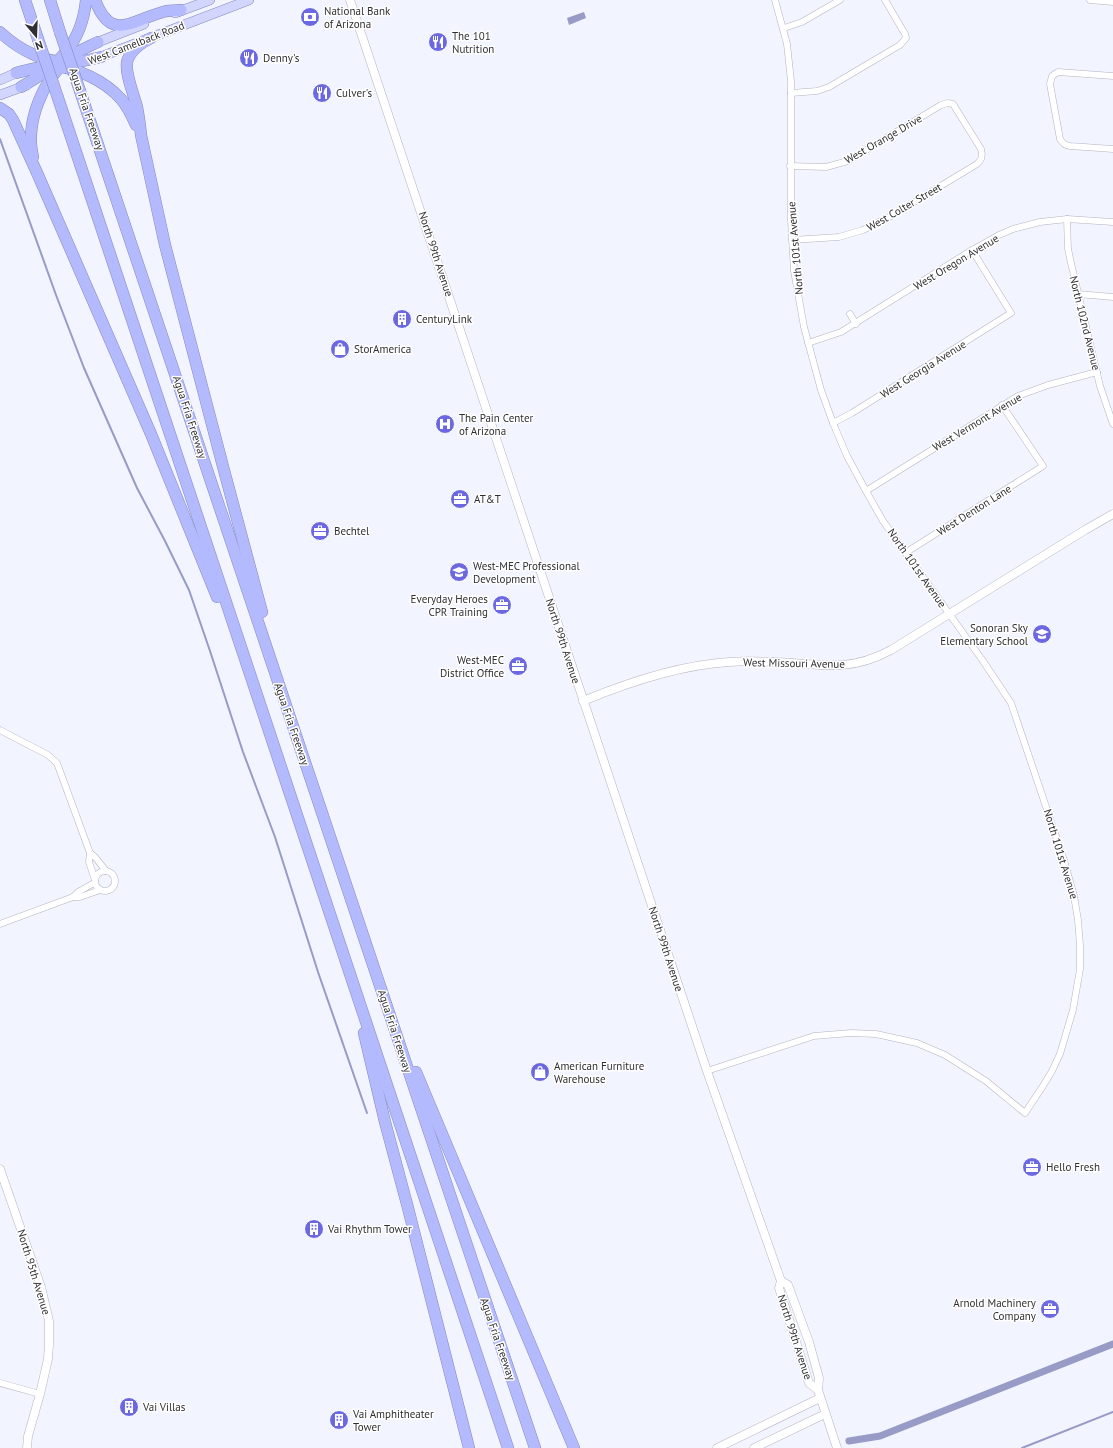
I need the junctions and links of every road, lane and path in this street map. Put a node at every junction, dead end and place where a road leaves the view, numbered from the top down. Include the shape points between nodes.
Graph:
1 (25, 0) edge
2 (50, 0) edge
3 (86, 0) edge
4 (95, 0) edge
5 (210, 0) edge
6 (249, 0) edge
7 (350, 0) edge
8 (775, 0) edge
9 (840, 0) edge
10 (885, 0) edge
11 (1090, 0) edge
12 (1113, 2) edge
13 (181, 10) junction
14 (784, 28) junction
15 (0, 32) edge
16 (151, 38) junction
17 (98, 42) joint
18 (101, 57) joint
19 (59, 64) junction
20 (16, 73) joint
21 (1113, 76) edge
22 (0, 80) edge
23 (21, 87) joint
24 (791, 94) junction
25 (0, 95) edge
26 (948, 103) joint
27 (0, 108) edge
28 (141, 135) junction
29 (1113, 149) edge
30 (790, 166) junction
31 (38, 175) junction
32 (1067, 219) junction
33 (1113, 222) edge
34 (792, 240) junction
35 (972, 250) junction
36 (1078, 294) junction
37 (1113, 297) edge
38 (850, 314) dead end
39 (856, 324) junction
40 (808, 343) junction
41 (1097, 372) junction
42 (1002, 405) junction
43 (833, 423) junction
44 (1113, 424) edge
45 (866, 491) junction
46 (1113, 514) edge
47 (905, 553) junction
48 (949, 614) junction
49 (274, 669) junction
50 (250, 677) junction
51 (583, 701) junction
52 (1, 729) edge
53 (90, 853) junction
54 (106, 871) junction
55 (94, 881) junction
56 (100, 890) junction
57 (73, 896) junction
58 (0, 924) edge
59 (375, 971) junction
60 (352, 980) junction
61 (707, 1071) junction
62 (0, 1169) edge
63 (781, 1281) junction
64 (0, 1384) edge
65 (40, 1394) junction
66 (819, 1394) junction
67 (825, 1414) junction
68 (836, 1444) edge
69 (27, 1448) edge
70 (469, 1448) edge
71 (508, 1448) edge
72 (534, 1448) edge
73 (574, 1448) edge
74 (717, 1448) edge
75 (754, 1448) edge

1 - 50 highway, bridge
2 - 49 highway, Agua Fria Freeway, bridge
3 - 19 highway via 79,28
4 - 13 highway via 103,17 116,25 130,24 164,11
5 - 13 main road, West Camelback Road
6 - 16 main road, West Camelback Road
7 - 51 main road, North 99th Avenue
8 - 14 street, North 101st Avenue
9 - 14 street via 802,22
10 - 24 street via 906,38 900,45 830,88
11 - 12 street
13 - 17 main road, West Camelback Road
14 - 24 street, North 101st Avenue
15 - 19 highway via 23,50
16 - 18 main road, West Camelback Road
16 - 28 highway via 132,51 127,67
17 - 19 highway
18 - 19 highway
19 - 20 highway
19 - 23 highway
19 - 28 highway via 98,80 113,92 128,108
19 - 31 highway via 41,97 32,124 31,141
20 - 22 main road
21 - 29 street via 1058,72 1052,76 1050,84 1062,143 1070,146
23 - 25 main road
24 - 30 street, North 101st Avenue
26 - 30 street, West Orange Drive via 848,161 826,166
26 - 34 street, West Colter Street via 953,104 981,149 983,156 977,164 872,227 848,235
27 - 31 highway via 13,120
28 - 49 highway via 160,223 263,613
30 - 34 street, North 101st Avenue
31 - 50 highway via 151,434
32 - 33 street, West Oregon Avenue
32 - 35 street, West Oregon Avenue via 1026,225 999,235
32 - 36 street, North 102nd Avenue via 1068,249
34 - 40 street, North 101st Avenue via 797,290
35 - 39 street, West Oregon Avenue
35 - 43 street, West Georgia Avenue via 1011,313
36 - 37 street
36 - 41 street, North 102nd Avenue
38 - 39 street
39 - 40 street, West Oregon Avenue via 835,335
40 - 43 street, North 101st Avenue
41 - 42 street, West Vermont Avenue via 1033,390
41 - 44 street, North 102nd Avenue
42 - 45 street, West Vermont Avenue
42 - 47 street, West Denton Lane via 1043,466
43 - 45 street, North 101st Avenue
45 - 47 street, North 101st Avenue
46 - 48 main road, West Missouri Avenue
47 - 48 street, North 101st Avenue
48 - 51 main road, West Missouri Avenue via 878,657 858,662 831,665 746,661 695,666 656,676
48 - 61 street, North 101st Avenue via 1011,703 1074,896 1078,920 1080,969 1074,1010 1052,1071 1025,1113 986,1081 945,1055 917,1043 876,1034 814,1036
49 - 59 highway, Agua Fria Freeway
50 - 60 highway
51 - 61 main road, North 99th Avenue
52 - 53 street via 48,755 57,763
53 - 54 street
53 - 55 street via 89,862
54 - 55 street via 100,872
54 - 56 street via 114,876 115,884 108,891
55 - 56 street
55 - 57 street
56 - 57 street via 80,897
57 - 58 street
59 - 72 highway, Agua Fria Freeway
59 - 73 highway via 406,1040 424,1092
60 - 70 highway via 384,1122
60 - 71 highway
61 - 63 main road, North 99th Avenue
62 - 65 main road, North 95th Avenue via 41,1287 49,1321 49,1345
63 - 66 main road, North 99th Avenue via 779,1288 810,1383
63 - 66 main road, North 99th Avenue via 788,1285 809,1342 819,1378
64 - 65 street
65 - 69 main road, North 95th Avenue
66 - 67 main road, North 99th Avenue
66 - 74 main road
67 - 68 main road, North 99th Avenue
67 - 75 main road

